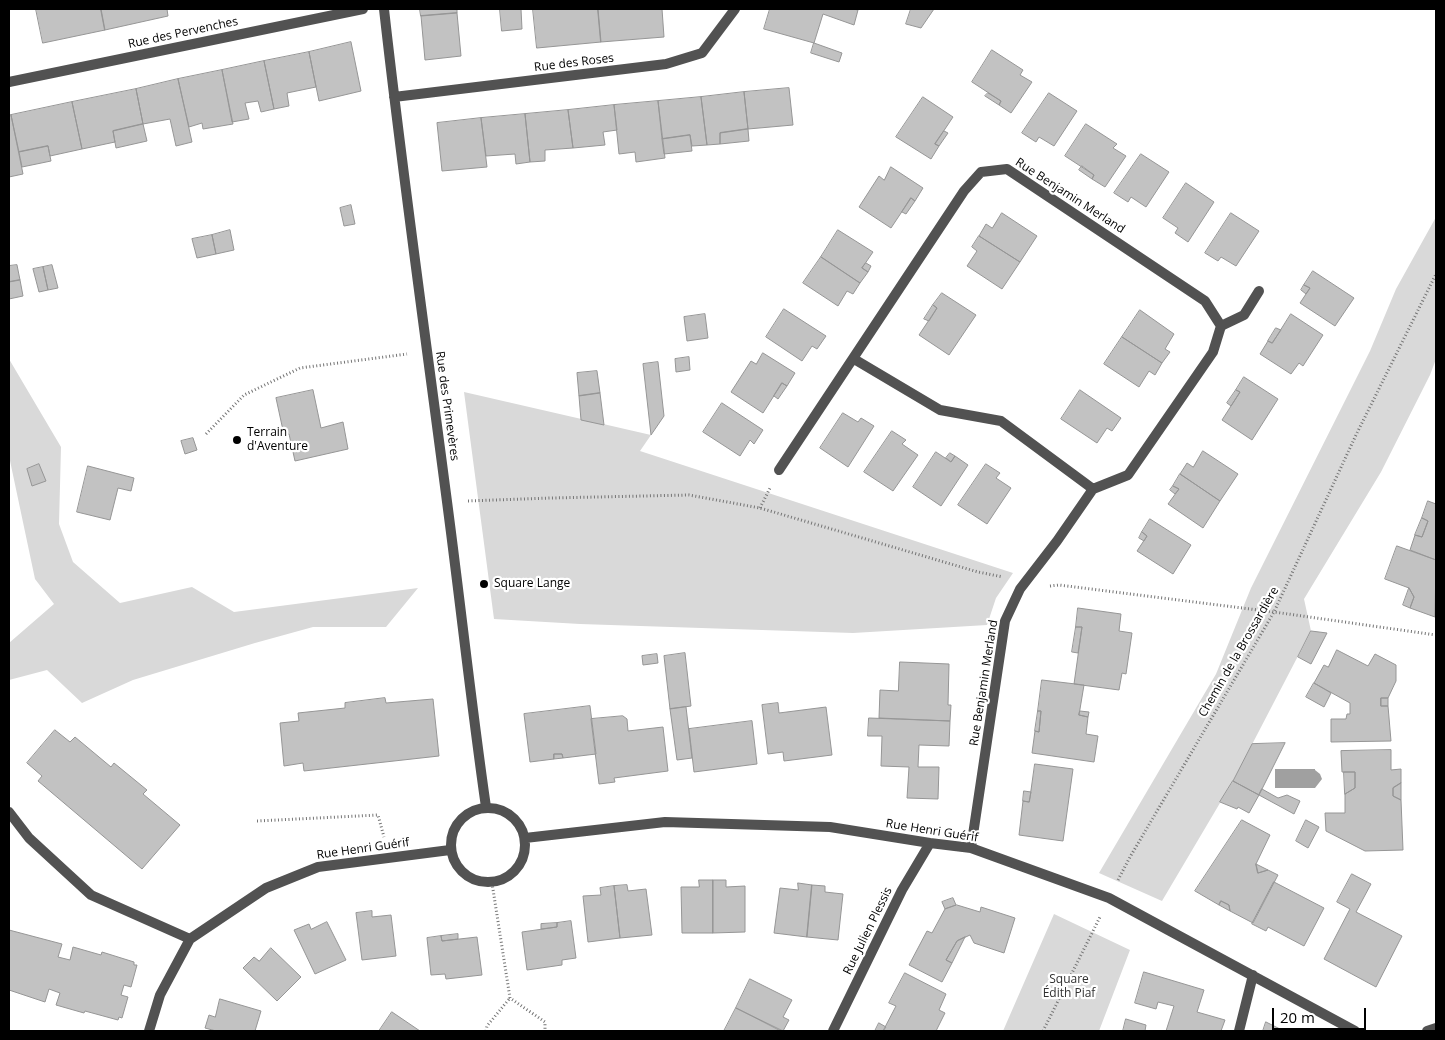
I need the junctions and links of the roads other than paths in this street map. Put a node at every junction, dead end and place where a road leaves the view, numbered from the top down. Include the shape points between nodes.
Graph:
1 (363, 9) edge
2 (384, 9) edge
3 (735, 9) edge
4 (9, 82) edge
5 (394, 97) junction
6 (1259, 291) dead end
7 (1221, 326) junction
8 (854, 359) junction
9 (779, 470) dead end
10 (1093, 489) junction
11 (486, 807) junction
12 (9, 812) edge
13 (525, 838) junction
14 (930, 843) junction
15 (971, 848) junction
16 (450, 850) junction
17 (190, 939) junction
18 (1253, 975) junction
19 (1436, 1028) edge
20 (149, 1031) edge
21 (833, 1031) edge
22 (1239, 1031) edge
23 (1355, 1031) edge
24 (1427, 1031) edge

1 - 4 street, Rue des Pervenches
2 - 5 street, Rue des Primevères
3 - 5 street, Rue des Roses via 702,52 666,64
5 - 11 street, Rue des Primevères
6 - 7 street via 1244,315
7 - 8 street, Rue Benjamin Merland via 1205,301 1007,169 981,172 964,191
7 - 10 street via 1213,352 1128,475
8 - 9 street, Rue Benjamin Merland
8 - 10 street via 940,410 1001,421
10 - 15 street, Rue Benjamin Merland via 1020,589 1006,621
11 - 13 street via 507,812 515,819
11 - 16 street via 463,816 451,837
12 - 17 street via 29,838 91,895
13 - 14 street, Rue Henri Guérif via 665,822 830,827
13 - 16 street via 521,862 509,876 492,882 469,878 453,861
14 - 15 street, Rue Henri Guérif
14 - 21 street, Rue Julien Plessis via 902,890
15 - 18 street, Rue Henri Guérif via 1109,898
16 - 17 street, Rue Henri Guérif via 318,867 266,888
17 - 20 street, Rue Henri Guérif via 160,995
18 - 22 street
18 - 23 street, Rue Henri Guérif
19 - 24 street

